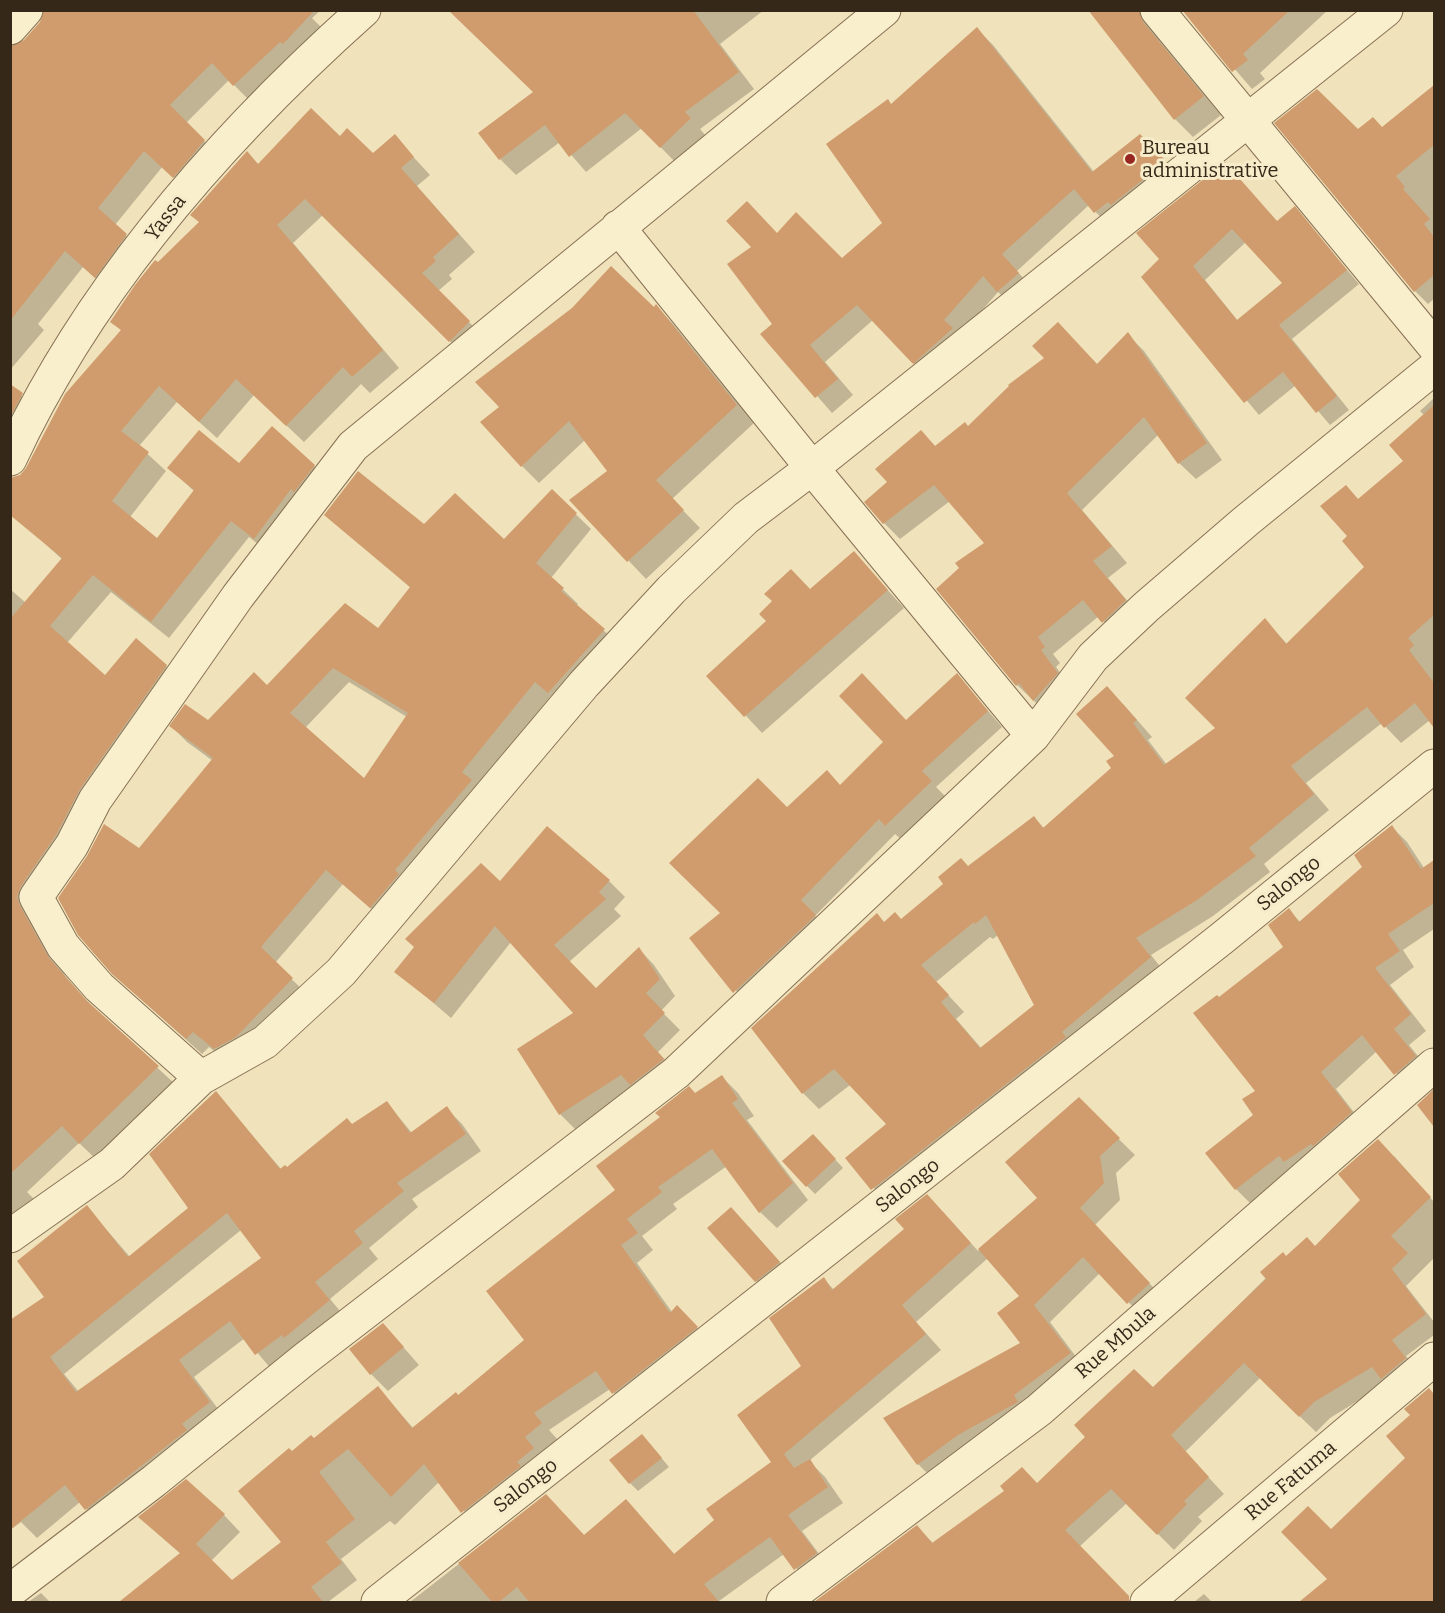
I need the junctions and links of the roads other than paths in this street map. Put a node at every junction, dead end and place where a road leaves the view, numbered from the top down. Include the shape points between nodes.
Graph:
1 (26, 10) edge
2 (364, 10) edge
3 (884, 10) edge
4 (1157, 10) edge
5 (1386, 10) edge
6 (10, 28) edge
7 (1247, 121) junction
8 (618, 227) junction
9 (1434, 346) edge
10 (1434, 368) edge
11 (10, 459) edge
12 (812, 468) junction
13 (1033, 736) junction
14 (1434, 766) edge
15 (1434, 1065) edge
16 (201, 1078) junction
17 (10, 1236) edge
18 (1434, 1359) edge
19 (10, 1591) edge
20 (378, 1602) edge
21 (783, 1602) edge
22 (1147, 1602) edge

1 - 6 street
2 - 11 street, Yassa via 215,154 105,297 59,369
3 - 8 street
4 - 7 street
5 - 7 street
7 - 9 street
7 - 12 street
8 - 12 street
8 - 16 street via 353,446 238,596 108,780 72,845 36,897 63,946 99,987
10 - 13 street via 1146,607 1093,657
12 - 13 street
12 - 16 street via 746,518 671,590 584,684 341,972 265,1042
13 - 19 street via 676,1073
14 - 20 street, Salongo via 1221,939
15 - 21 street, Rue Mbula via 1039,1410
16 - 17 street via 112,1164
18 - 22 street, Rue Fatuma

